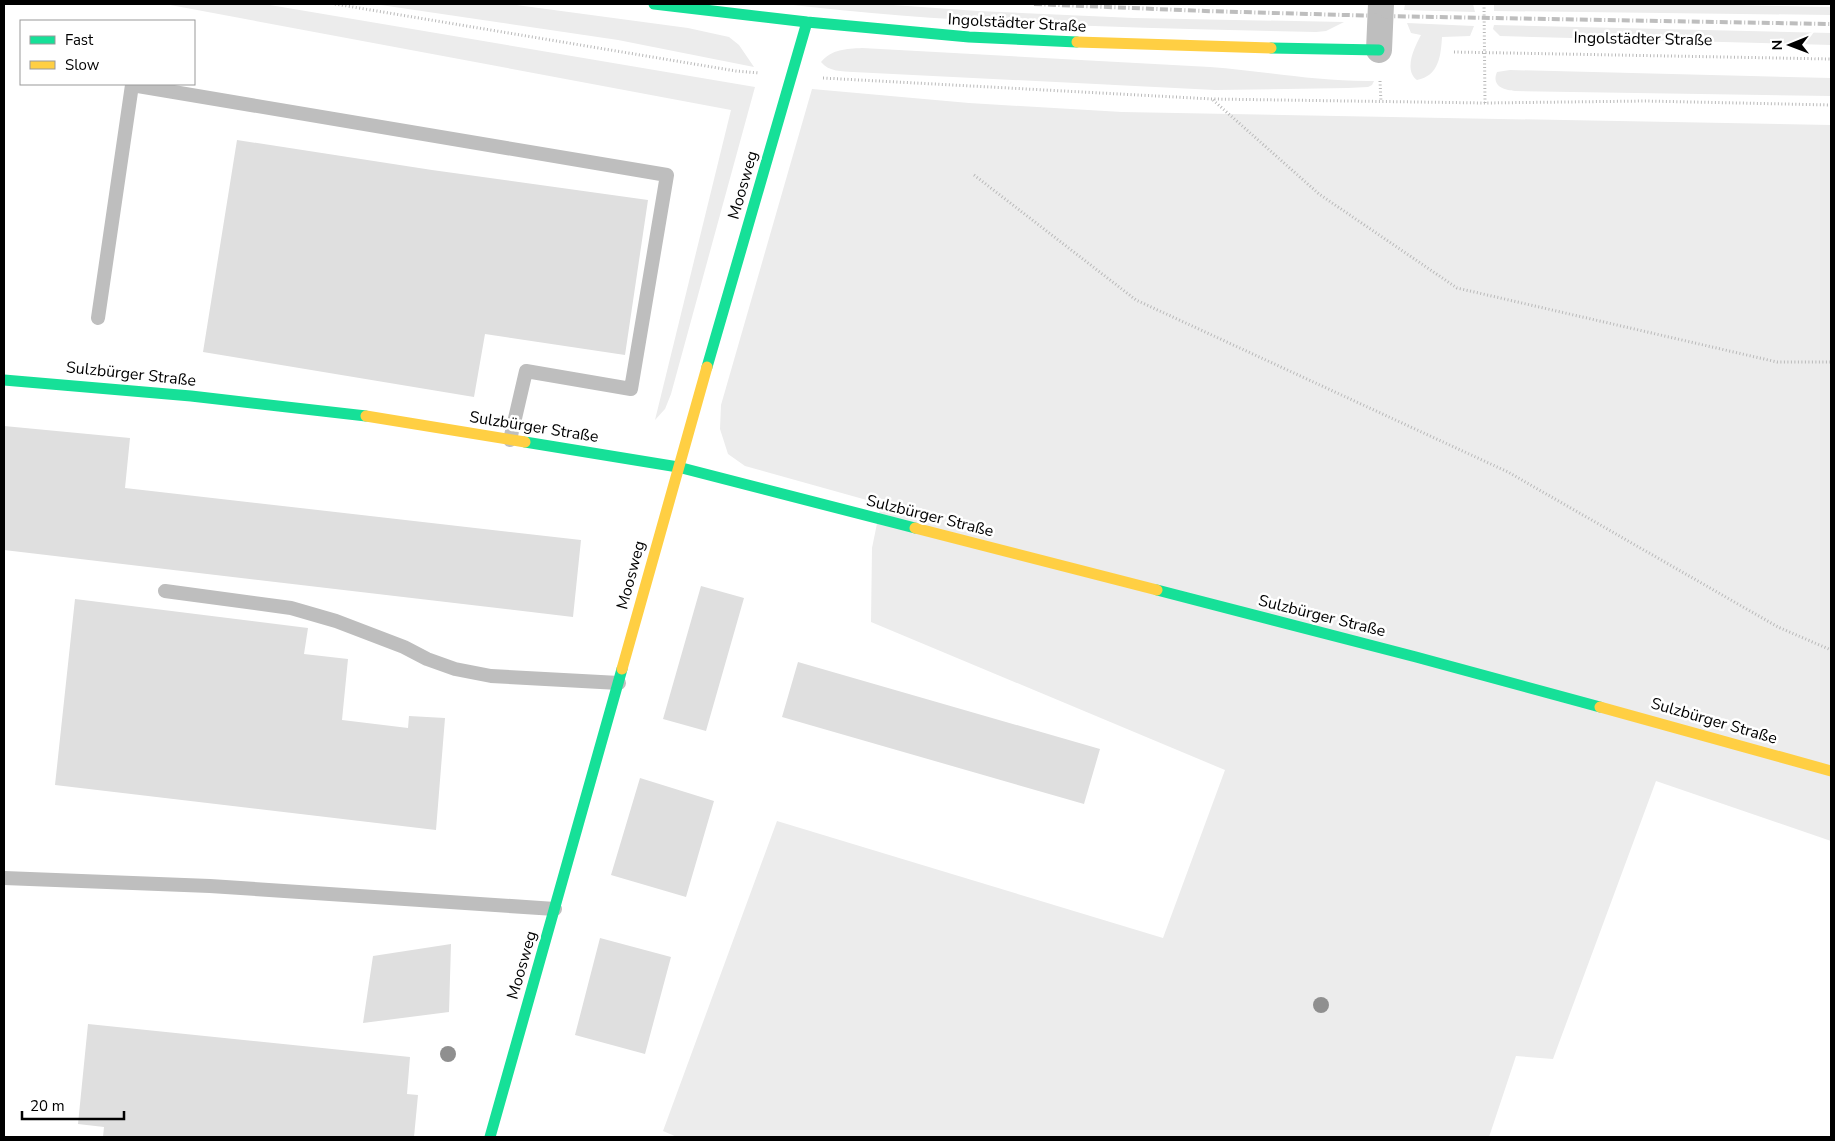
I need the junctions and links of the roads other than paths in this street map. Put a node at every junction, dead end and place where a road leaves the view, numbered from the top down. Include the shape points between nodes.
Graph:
1 (654, 4) edge
2 (1381, 4) edge
3 (807, 22) junction
4 (1379, 50) joint
5 (98, 318) dead end
6 (4, 380) edge
7 (510, 440) junction
8 (678, 467) junction
9 (165, 591) dead end
10 (619, 683) junction
11 (1831, 772) edge
12 (4, 878) edge
13 (555, 909) junction
14 (490, 1137) edge

1 - 3 street, Ingolstädter Straße
2 - 4 street
3 - 4 street, Ingolstädter Straße via 1052,42
3 - 8 street, Moosweg
5 - 7 lane via 132,85 666,175 631,389 526,371
6 - 7 street, Sulzbürger Straße via 181,395 375,417
7 - 8 street, Sulzbürger Straße
8 - 10 street, Moosweg
8 - 11 street, Sulzbürger Straße via 1416,657
9 - 10 lane via 291,608 362,630 455,669 491,676
10 - 13 street, Moosweg
12 - 13 lane via 210,886
13 - 14 street, Moosweg

